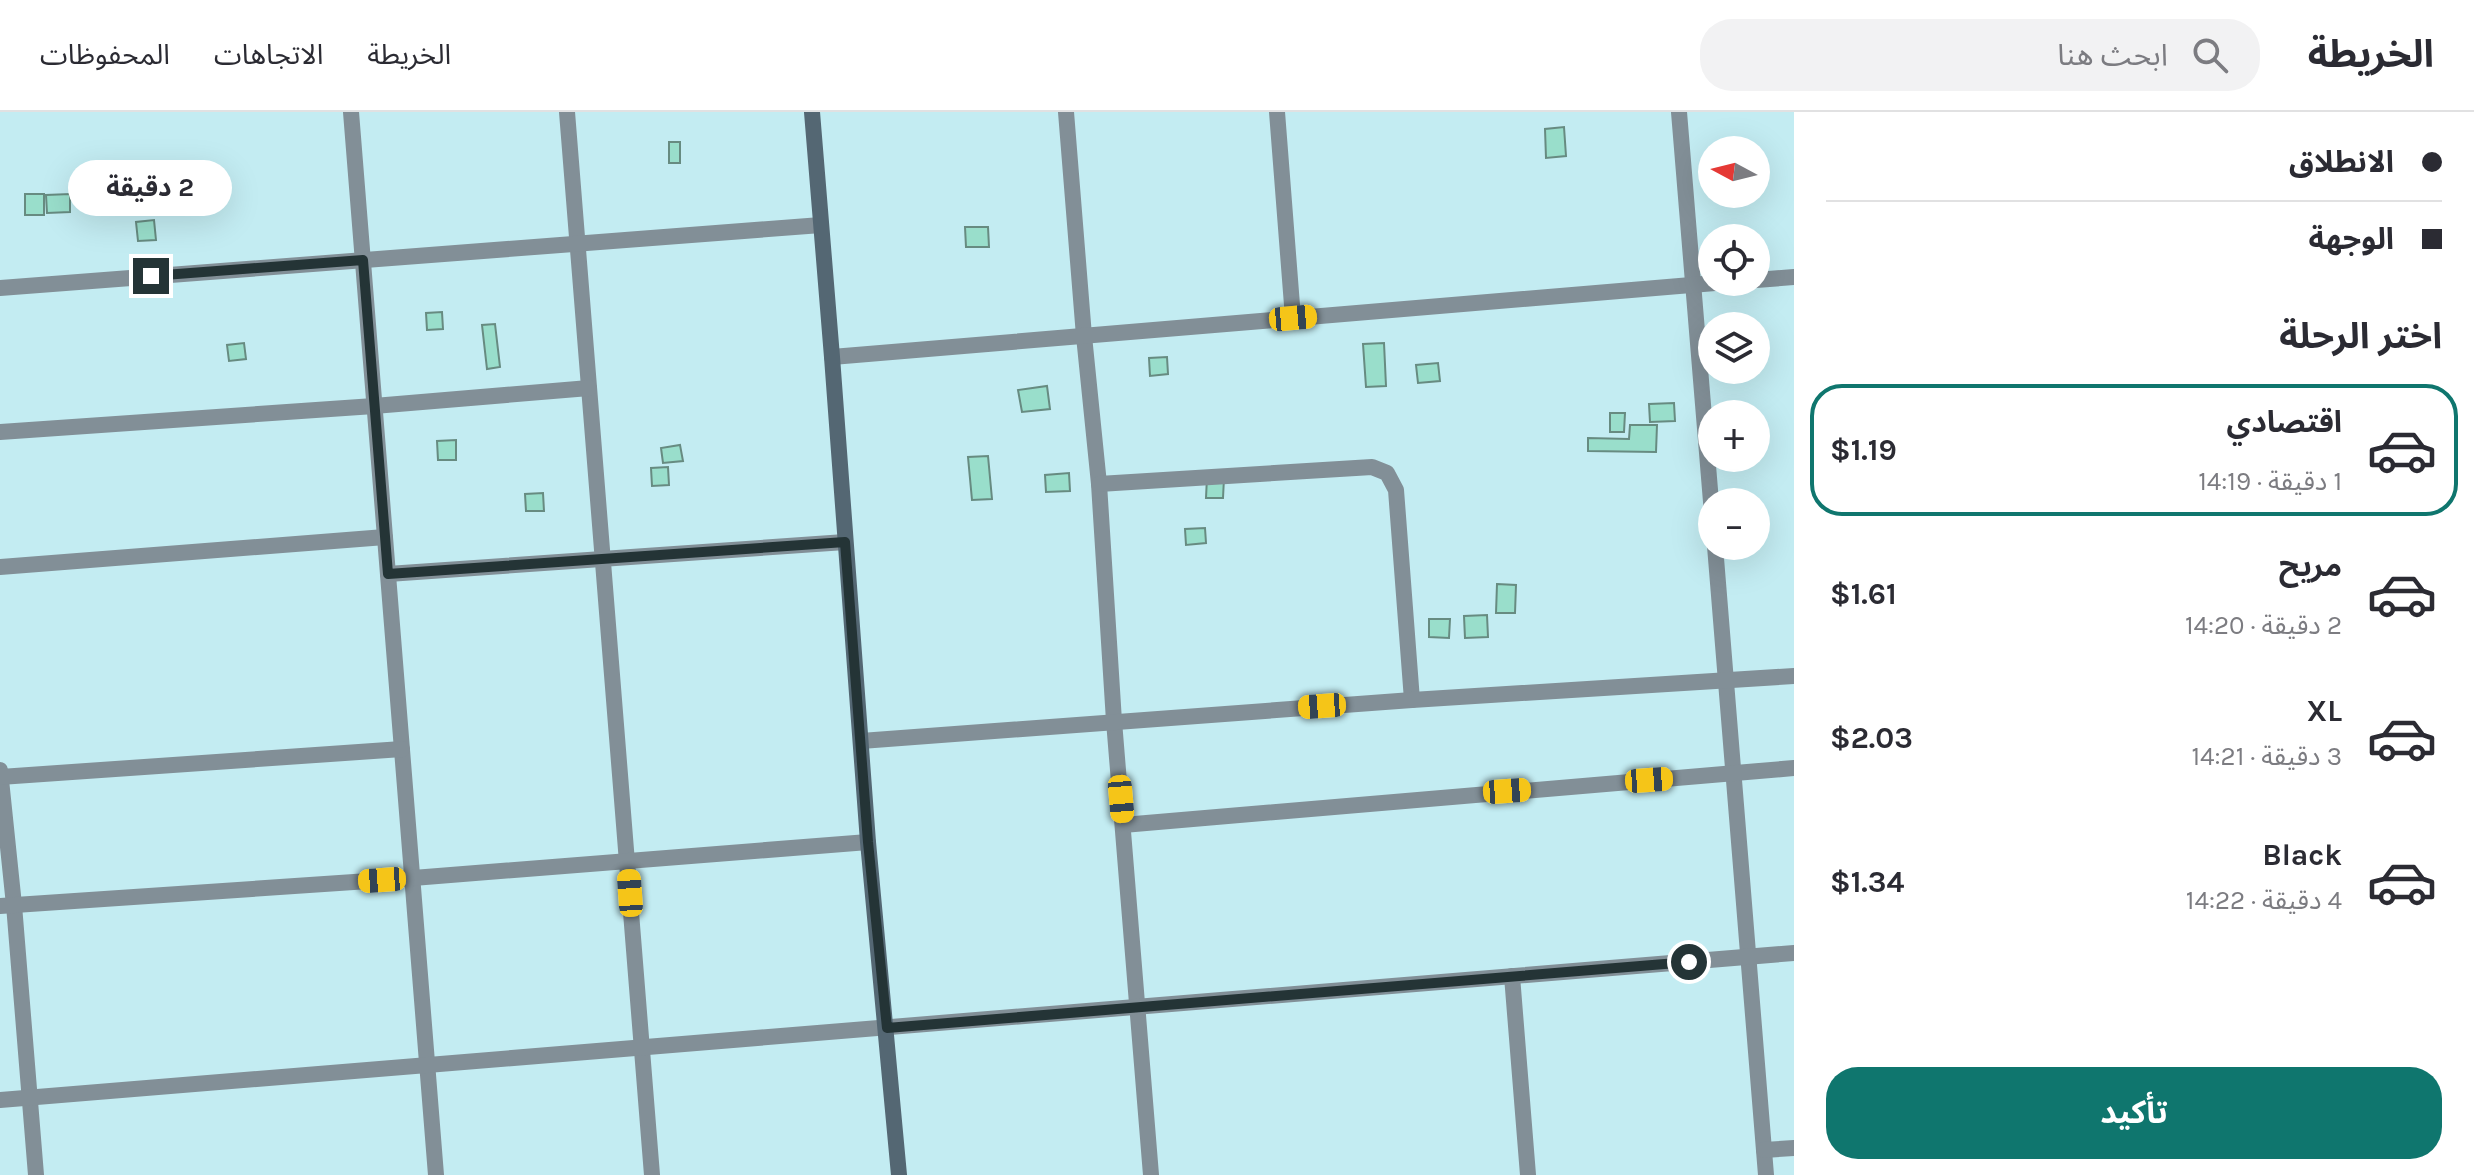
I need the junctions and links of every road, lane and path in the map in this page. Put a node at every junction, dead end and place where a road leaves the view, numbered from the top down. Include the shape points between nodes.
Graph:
1 (351, 112) edge
2 (567, 112) edge
3 (812, 112) edge
4 (1066, 112) edge
5 (1277, 112) edge
6 (1679, 112) edge
7 (821, 225) junction
8 (578, 244) junction
9 (363, 260) junction
10 (1794, 277) edge
11 (1770, 279) edge
12 (1693, 284) junction
13 (1698, 284) edge
14 (0, 288) edge
15 (1293, 318) junction
16 (1084, 336) junction
17 (832, 357) junction
18 (589, 388) junction
19 (374, 406) junction
20 (0, 432) edge
21 (1099, 484) junction
22 (1710, 488) edge
23 (385, 537) junction
24 (845, 542) junction
25 (603, 558) junction
26 (1716, 560) edge
27 (0, 567) edge
28 (388, 574) junction
29 (1794, 676) edge
30 (1726, 681) junction
31 (1412, 700) junction
32 (1114, 721) junction
33 (861, 741) junction
34 (402, 749) junction
35 (1794, 768) edge
36 (0, 770) edge
37 (1734, 773) junction
38 (0, 777) edge
39 (1123, 825) junction
40 (868, 842) junction
41 (628, 861) junction
42 (413, 878) junction
43 (7, 906) edge
44 (1794, 953) edge
45 (1748, 957) junction
46 (1512, 976) junction
47 (1138, 1008) junction
48 (887, 1028) junction
49 (642, 1048) junction
50 (428, 1065) junction
51 (30, 1097) junction
52 (0, 1100) edge
53 (1794, 1148) edge
54 (1764, 1150) junction
55 (36, 1175) edge
56 (436, 1175) edge
57 (652, 1175) edge
58 (899, 1175) edge
59 (1151, 1175) edge
60 (1528, 1175) edge
61 (1766, 1175) edge

1 - 9 street
2 - 8 street
3 - 7 street
4 - 16 street
5 - 15 street
6 - 12 street
7 - 8 street
7 - 17 street
8 - 9 street
8 - 18 street
9 - 14 street
9 - 19 street
10 - 11 street
12 - 13 street
12 - 15 street
12 - 22 street
15 - 16 street
16 - 17 street
16 - 21 street
17 - 24 street
18 - 19 street
18 - 25 street
19 - 20 street
19 - 23 street
21 - 31 street via 1372,467 1387,473 1396,490
21 - 32 street
23 - 27 street
23 - 28 street
24 - 25 street
24 - 33 street
25 - 28 street
25 - 41 street
26 - 30 street
28 - 34 street
29 - 30 street
30 - 31 street
30 - 37 street
31 - 32 street
32 - 33 street
32 - 39 street
33 - 40 street
34 - 38 street
34 - 42 street
35 - 37 street
36 - 38 street
37 - 39 street
37 - 45 street
38 - 43 street
39 - 47 street
40 - 41 street
40 - 48 street
41 - 42 street
41 - 49 street
42 - 43 street
42 - 50 street
43 - 51 street
44 - 45 street
45 - 46 street
45 - 54 street
46 - 47 street
46 - 60 street
47 - 48 street
47 - 59 street
48 - 49 street
48 - 58 street
49 - 50 street
49 - 57 street
50 - 51 street
50 - 56 street
51 - 52 street
51 - 55 street
53 - 54 street
54 - 61 street

